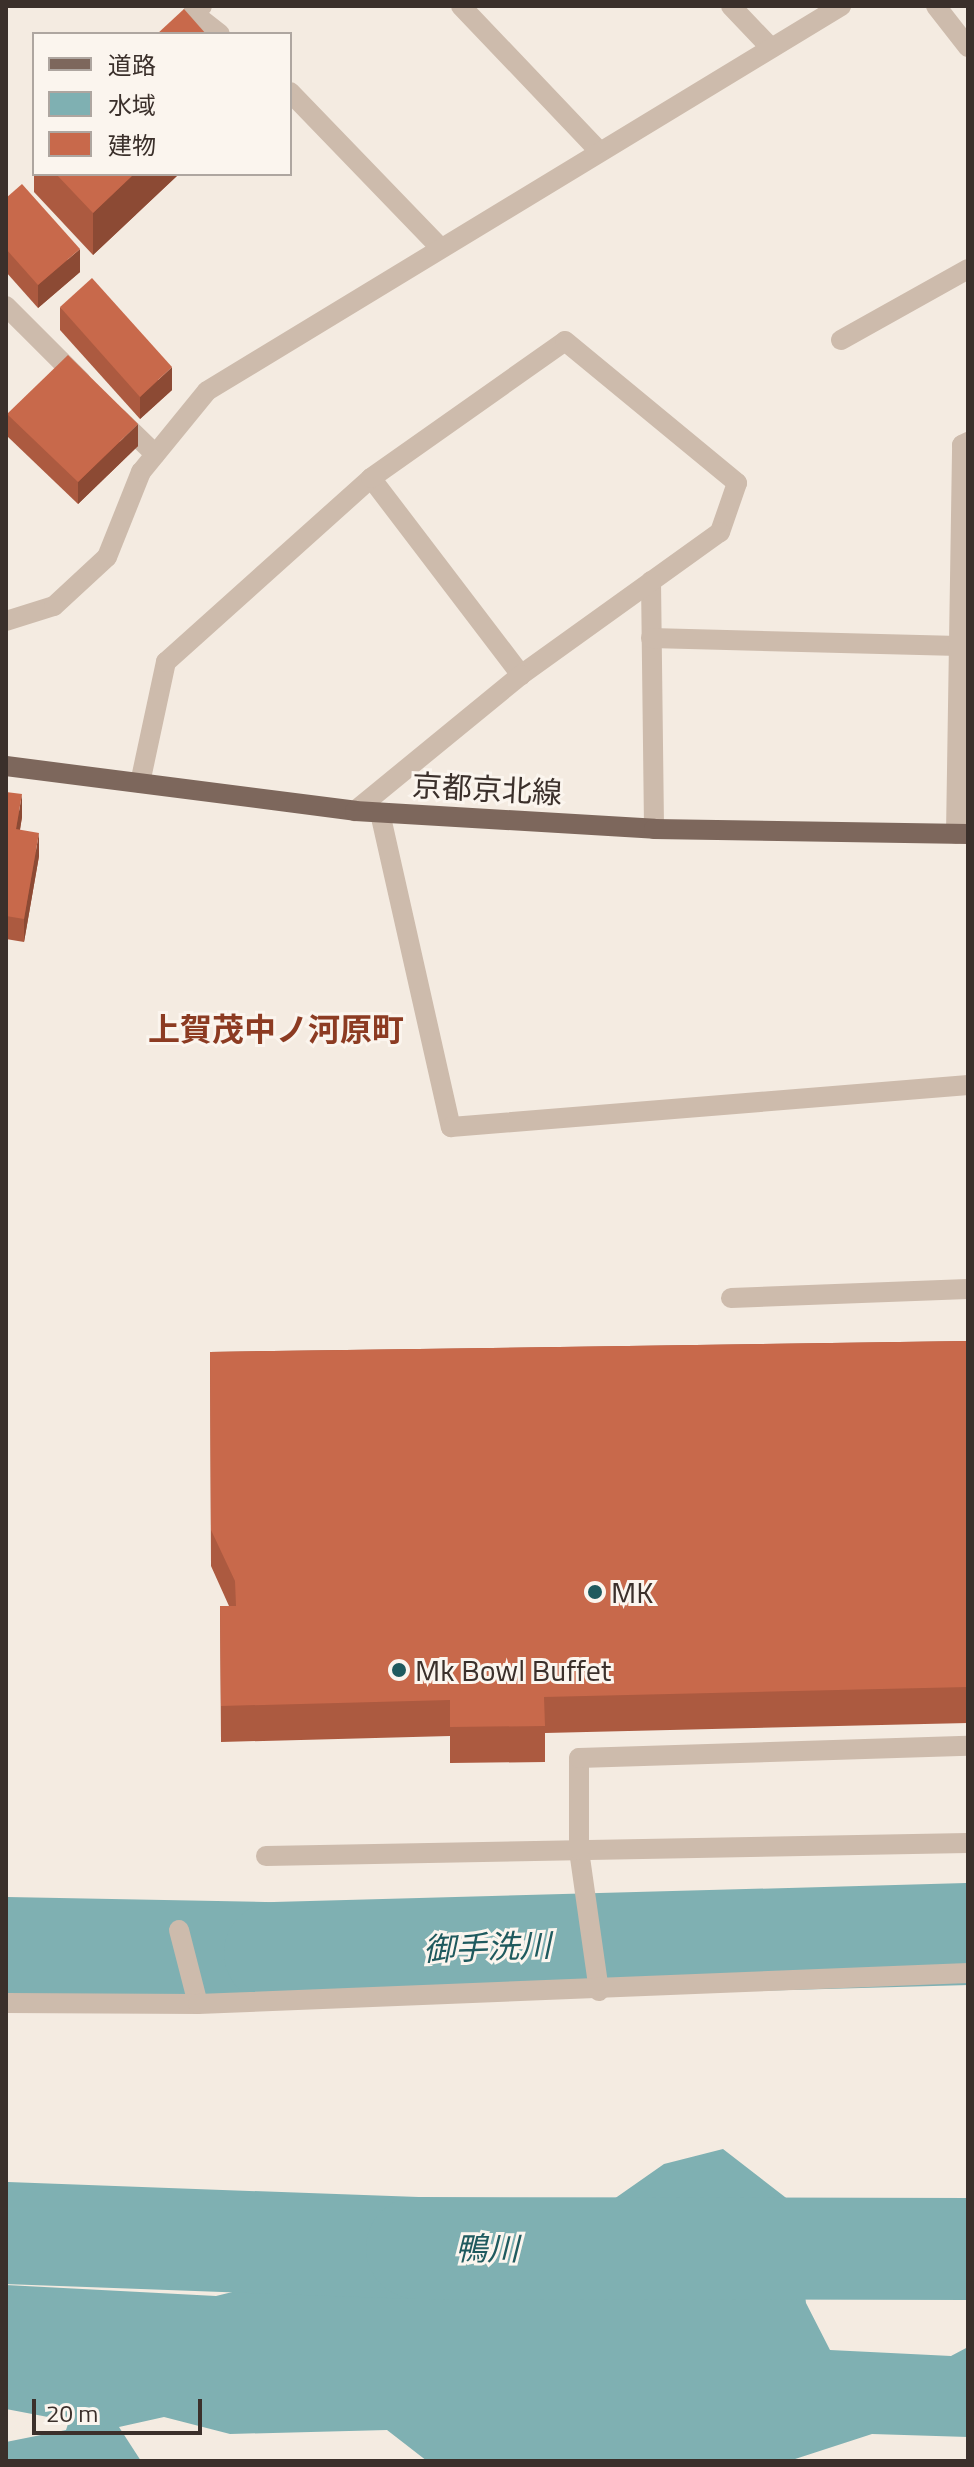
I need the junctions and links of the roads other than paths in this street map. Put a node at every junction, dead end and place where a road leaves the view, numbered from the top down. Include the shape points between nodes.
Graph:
1 (202, 6) edge
2 (461, 6) edge
3 (731, 6) edge
4 (841, 6) edge
5 (936, 6) edge
6 (217, 32) edge
7 (968, 47) edge
8 (771, 48) junction
9 (292, 94) edge
10 (598, 150) junction
11 (438, 245) junction
12 (968, 269) edge
13 (6, 306) edge
14 (841, 340) dead end
15 (968, 442) edge
16 (155, 454) junction
17 (371, 478) junction
18 (651, 581) junction
19 (6, 621) edge
20 (651, 638) junction
21 (959, 646) junction
22 (521, 675) junction
23 (6, 766) edge
24 (140, 783) junction
25 (355, 811) junction
26 (380, 813) junction
27 (654, 829) junction
28 (962, 834) edge
29 (968, 1085) edge
30 (968, 1289) edge
31 (731, 1298) dead end
32 (968, 1746) edge
33 (968, 1843) edge
34 (579, 1850) junction
35 (266, 1856) dead end
36 (179, 1930) dead end
37 (968, 1973) edge
38 (599, 1991) junction
39 (6, 2003) edge
40 (198, 2004) junction

1 - 6 street via 193,13
2 - 10 street
3 - 8 street
4 - 8 street
5 - 7 street
8 - 10 street
9 - 11 street
10 - 11 street
11 - 16 street via 207,391
12 - 14 street
13 - 16 street
15 - 21 street via 962,445
16 - 19 street via 107,557 54,606
17 - 18 street via 565,341 737,483 720,532
17 - 22 street
17 - 24 street via 166,662
18 - 20 street
18 - 22 street
20 - 21 street
20 - 27 street
21 - 28 street
22 - 25 street
23 - 24 main road, 京都京北線
24 - 25 main road, 京都京北線
25 - 26 main road, 京都京北線
26 - 27 main road, 京都京北線
26 - 29 street via 451,1127
27 - 28 main road, 京都京北線
30 - 31 street
32 - 34 street via 579,1758
33 - 34 street
34 - 35 street
34 - 38 street
36 - 40 street
37 - 38 street
38 - 40 street
39 - 40 street

